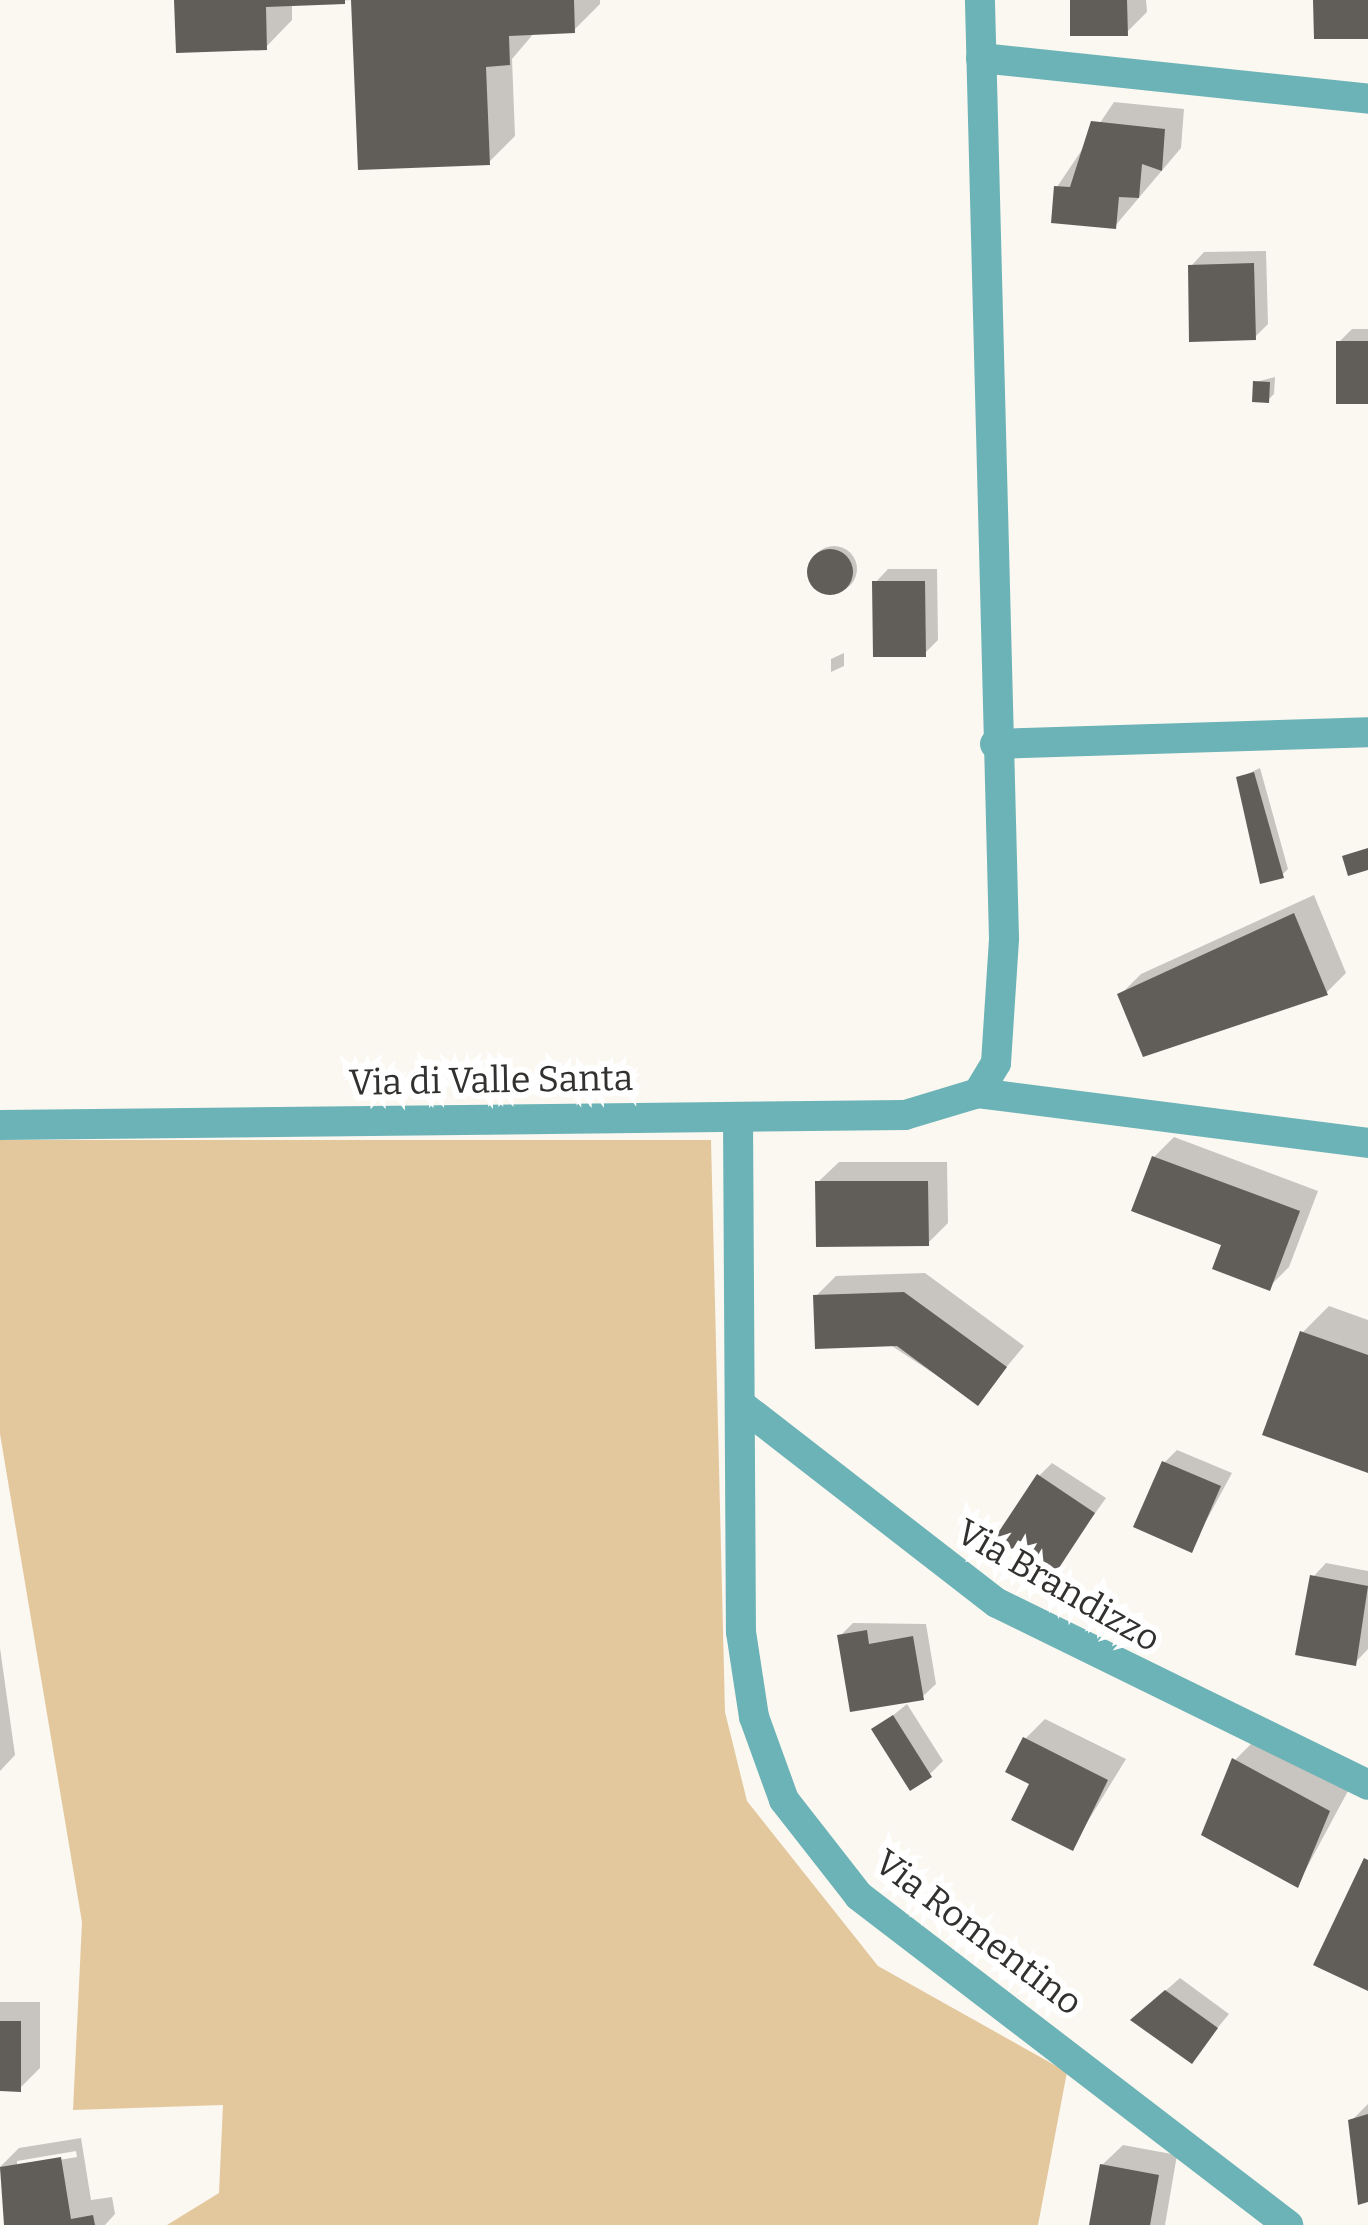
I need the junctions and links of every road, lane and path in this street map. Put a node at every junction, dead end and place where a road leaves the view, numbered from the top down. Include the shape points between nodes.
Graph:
1 (980, 0) edge
2 (981, 58) junction
3 (1368, 99) edge
4 (1368, 732) edge
5 (995, 744) junction
6 (978, 1093) junction
7 (738, 1118) junction
8 (0, 1125) edge
9 (1368, 1143) edge
10 (740, 1405) junction
11 (1368, 1785) edge
12 (1288, 2225) edge

1 - 2 street
2 - 3 street
2 - 5 street
4 - 5 street
5 - 6 street via 1004,938 996,1063
6 - 7 street, Via di Valle Santa via 905,1115
6 - 9 street
7 - 8 street, Via di Valle Santa
7 - 10 street, Via Romentino
10 - 11 street, Via Brandizzo via 965,1584
10 - 12 street, Via Romentino via 745,1675 767,1758 811,1840 860,1896

